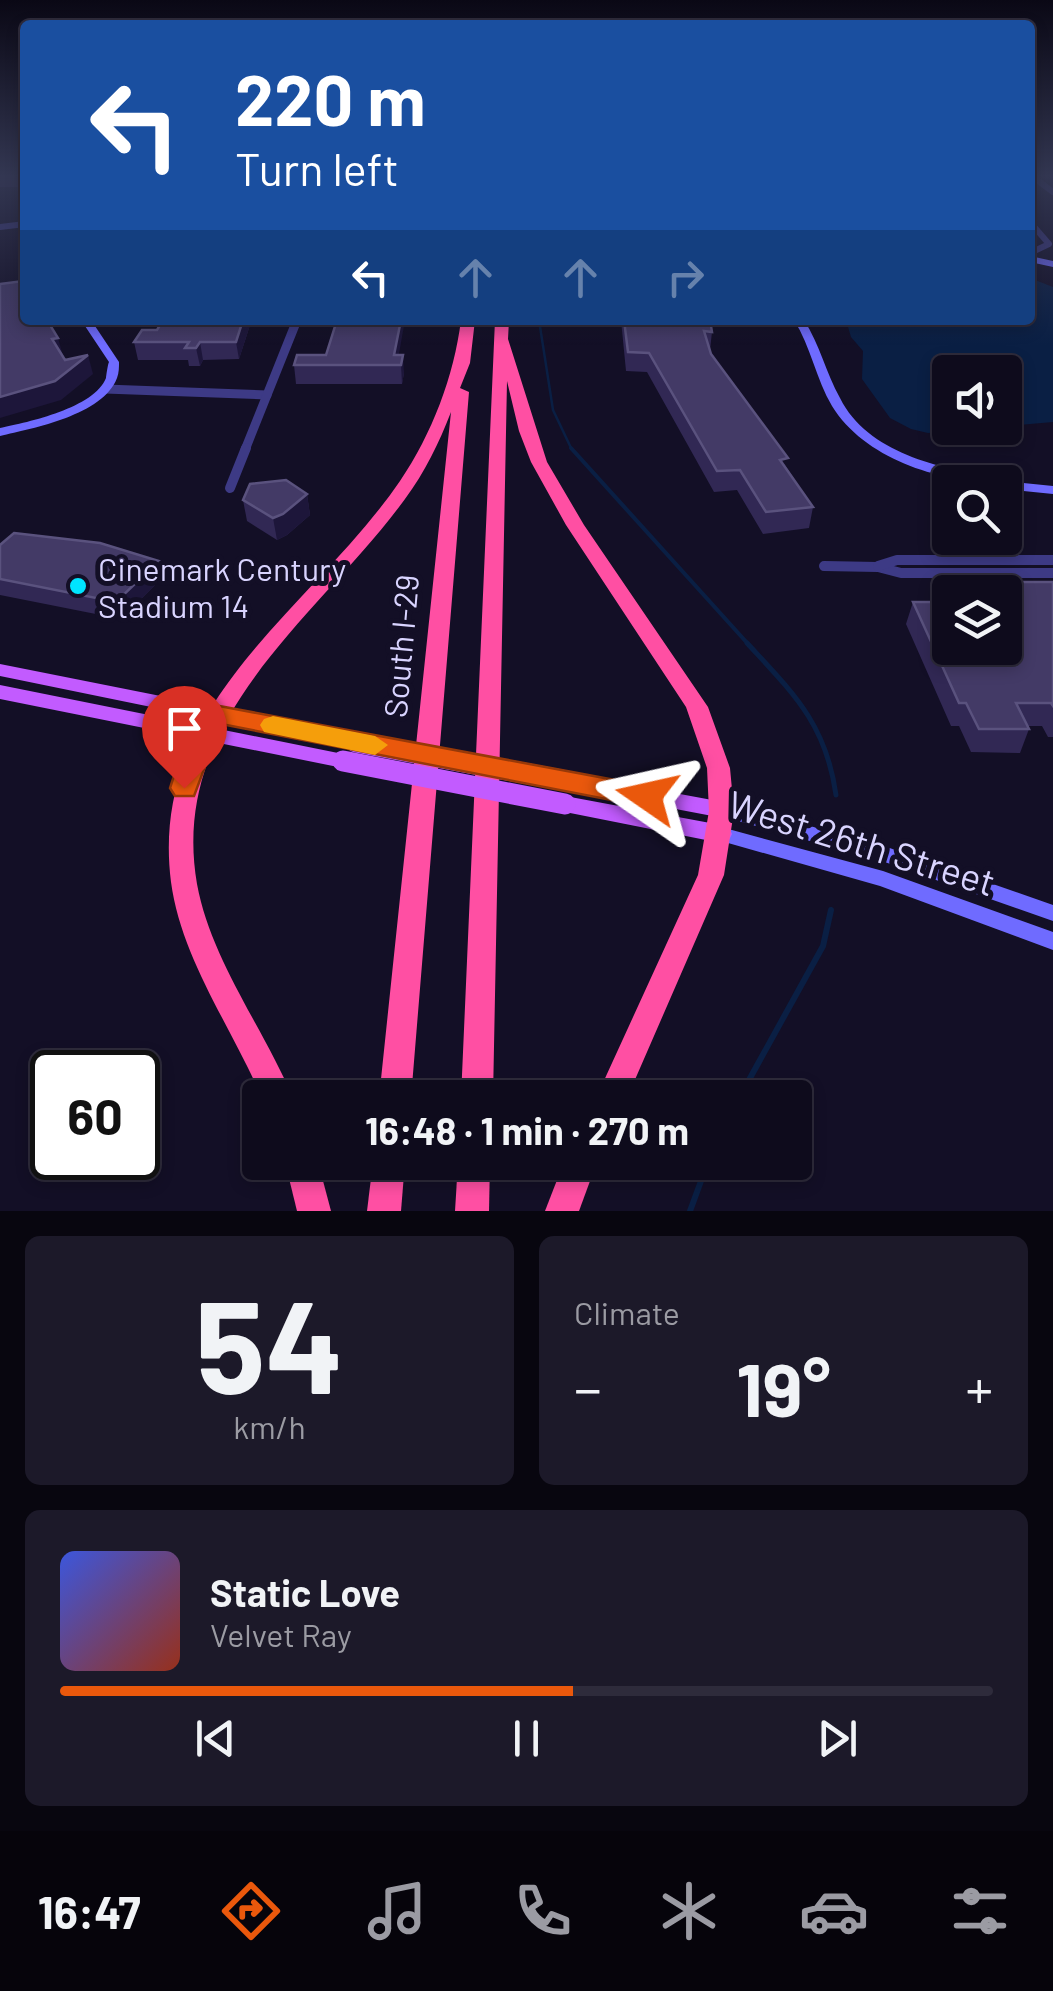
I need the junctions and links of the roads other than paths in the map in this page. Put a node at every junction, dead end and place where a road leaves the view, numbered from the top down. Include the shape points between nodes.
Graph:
1 (1040, 233) edge
2 (1035, 253) edge
3 (89, 325) edge
4 (295, 325) edge
5 (467, 325) edge
6 (801, 325) edge
7 (502, 329) edge
8 (464, 352) junction
9 (105, 389) junction
10 (267, 395) junction
11 (0, 432) edge
12 (932, 466) edge
13 (1022, 487) edge
14 (230, 488) dead end
15 (1053, 490) edge
16 (1053, 560) edge
17 (824, 566) dead end
18 (878, 567) junction
19 (1053, 573) edge
20 (0, 670) edge
21 (0, 692) edge
22 (208, 724) junction
23 (568, 793) junction
24 (722, 822) junction
25 (1053, 913) edge
26 (1053, 940) edge
27 (269, 1080) edge
28 (397, 1080) edge
29 (477, 1080) edge
30 (619, 1080) edge
31 (306, 1180) edge
32 (387, 1180) edge
33 (473, 1180) edge
34 (575, 1180) edge
35 (314, 1211) edge
36 (384, 1211) edge
37 (472, 1211) edge
38 (562, 1211) edge

1 - 2 street via 1048,244
3 - 9 street via 114,362
4 - 10 street
5 - 8 highway, South I-29
6 - 12 street via 836,403 860,430
7 - 24 highway via 530,441 546,475 704,721 716,754
7 - 29 highway
8 - 22 highway via 442,419 410,480
8 - 28 highway, South I-29
9 - 10 street
9 - 11 street via 61,414
10 - 14 street
13 - 15 street
16 - 18 street via 897,560
17 - 18 street
18 - 19 street
20 - 22 main road, West 26th Street
21 - 22 main road, West 26th Street
22 - 23 main road, West 26th Street, bridge via 356,742
22 - 23 main road, West 26th Street, bridge via 343,761
22 - 27 highway via 181,805 184,884 200,934
23 - 24 main road, West 26th Street
24 - 25 street, West 26th Street via 882,853
24 - 26 street, West 26th Street
24 - 30 highway via 711,875
31 - 35 highway
32 - 36 highway
33 - 37 highway
34 - 38 highway

